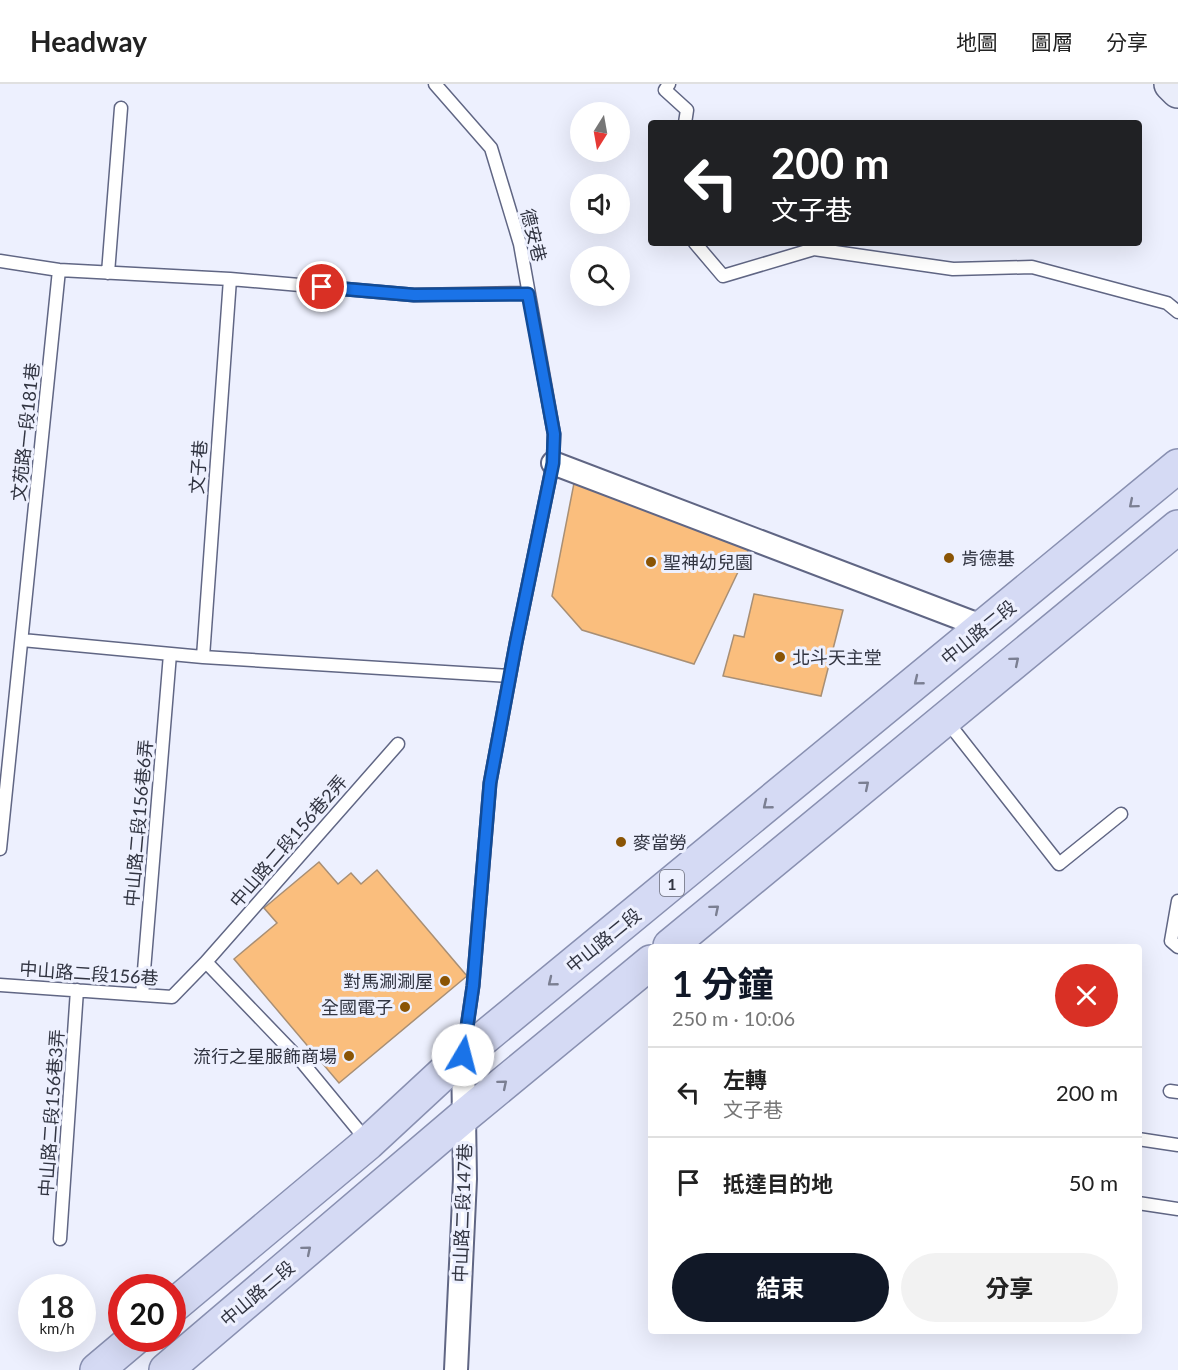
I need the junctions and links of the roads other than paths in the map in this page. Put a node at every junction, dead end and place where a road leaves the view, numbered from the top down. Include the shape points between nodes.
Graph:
1 (435, 84) edge
2 (669, 84) edge
3 (1171, 84) edge
4 (1178, 91) edge
5 (122, 108) dead end
6 (685, 120) edge
7 (698, 246) edge
8 (0, 261) edge
9 (59, 270) junction
10 (108, 273) junction
11 (230, 279) junction
12 (528, 294) junction
13 (1178, 312) edge
14 (553, 463) junction
15 (1178, 466) edge
16 (1178, 527) edge
17 (984, 627) junction
18 (22, 640) junction
19 (170, 654) junction
20 (202, 657) junction
21 (510, 676) junction
22 (945, 719) junction
23 (398, 744) dead end
24 (5, 745) edge
25 (1121, 814) dead end
26 (0, 849) edge
27 (1178, 901) edge
28 (671, 944) edge
29 (1178, 946) edge
30 (206, 962) junction
31 (648, 964) edge
32 (0, 985) edge
33 (77, 990) junction
34 (142, 995) junction
35 (463, 1055) junction
36 (463, 1117) junction
37 (1142, 1140) edge
38 (368, 1143) junction
39 (1178, 1145) edge
40 (1142, 1204) edge
41 (1178, 1209) edge
42 (60, 1239) dead end
43 (186, 1295) edge
44 (118, 1352) edge
45 (97, 1370) edge
46 (166, 1370) edge
47 (456, 1370) edge

1 - 12 lane, 德安巷 via 491,148 520,244
2 - 6 lane via 665,90 687,110
3 - 4 main road
5 - 10 lane
7 - 13 lane via 723,276 814,249 953,269 1032,267 1167,303
8 - 9 lane
9 - 10 lane
9 - 18 lane, 文苑路一段181巷
10 - 11 lane
11 - 12 lane via 414,295
11 - 20 lane, 文子巷
12 - 14 lane, 德安巷 via 554,434
14 - 17 street
14 - 21 lane, 德安巷
15 -> 17 main road, 中山路二段 / 1
22 -> 16 main road
17 -> 35 main road, 中山路二段 / 1
18 - 19 lane
18 - 24 lane, 文苑路一段181巷
19 - 20 lane
19 - 34 lane, 中山路二段156巷6弄
20 - 21 lane
21 - 35 lane, 德安巷 via 490,783 473,986
22 - 25 lane via 1059,864
28 -> 22 main road
23 - 30 lane, 中山路二段156巷2弄
24 - 26 lane, 文苑路一段181巷
27 - 29 lane via 1171,941
30 - 34 lane, 中山路二段156巷 via 172,997
30 - 38 lane via 302,1062
36 -> 31 main road, 中山路二段
32 - 33 lane, 中山路二段156巷
33 - 34 lane, 中山路二段156巷
33 - 42 lane, 中山路二段156巷3弄
35 - 36 street, 中山路二段147巷
35 - 38 main road, 中山路二段 / 1
46 -> 36 main road, 中山路二段
36 - 47 street, 中山路二段147巷 via 465,1179
37 - 39 lane
38 - 43 main road, 中山路二段 / 1
40 - 41 lane
44 - 45 main road

